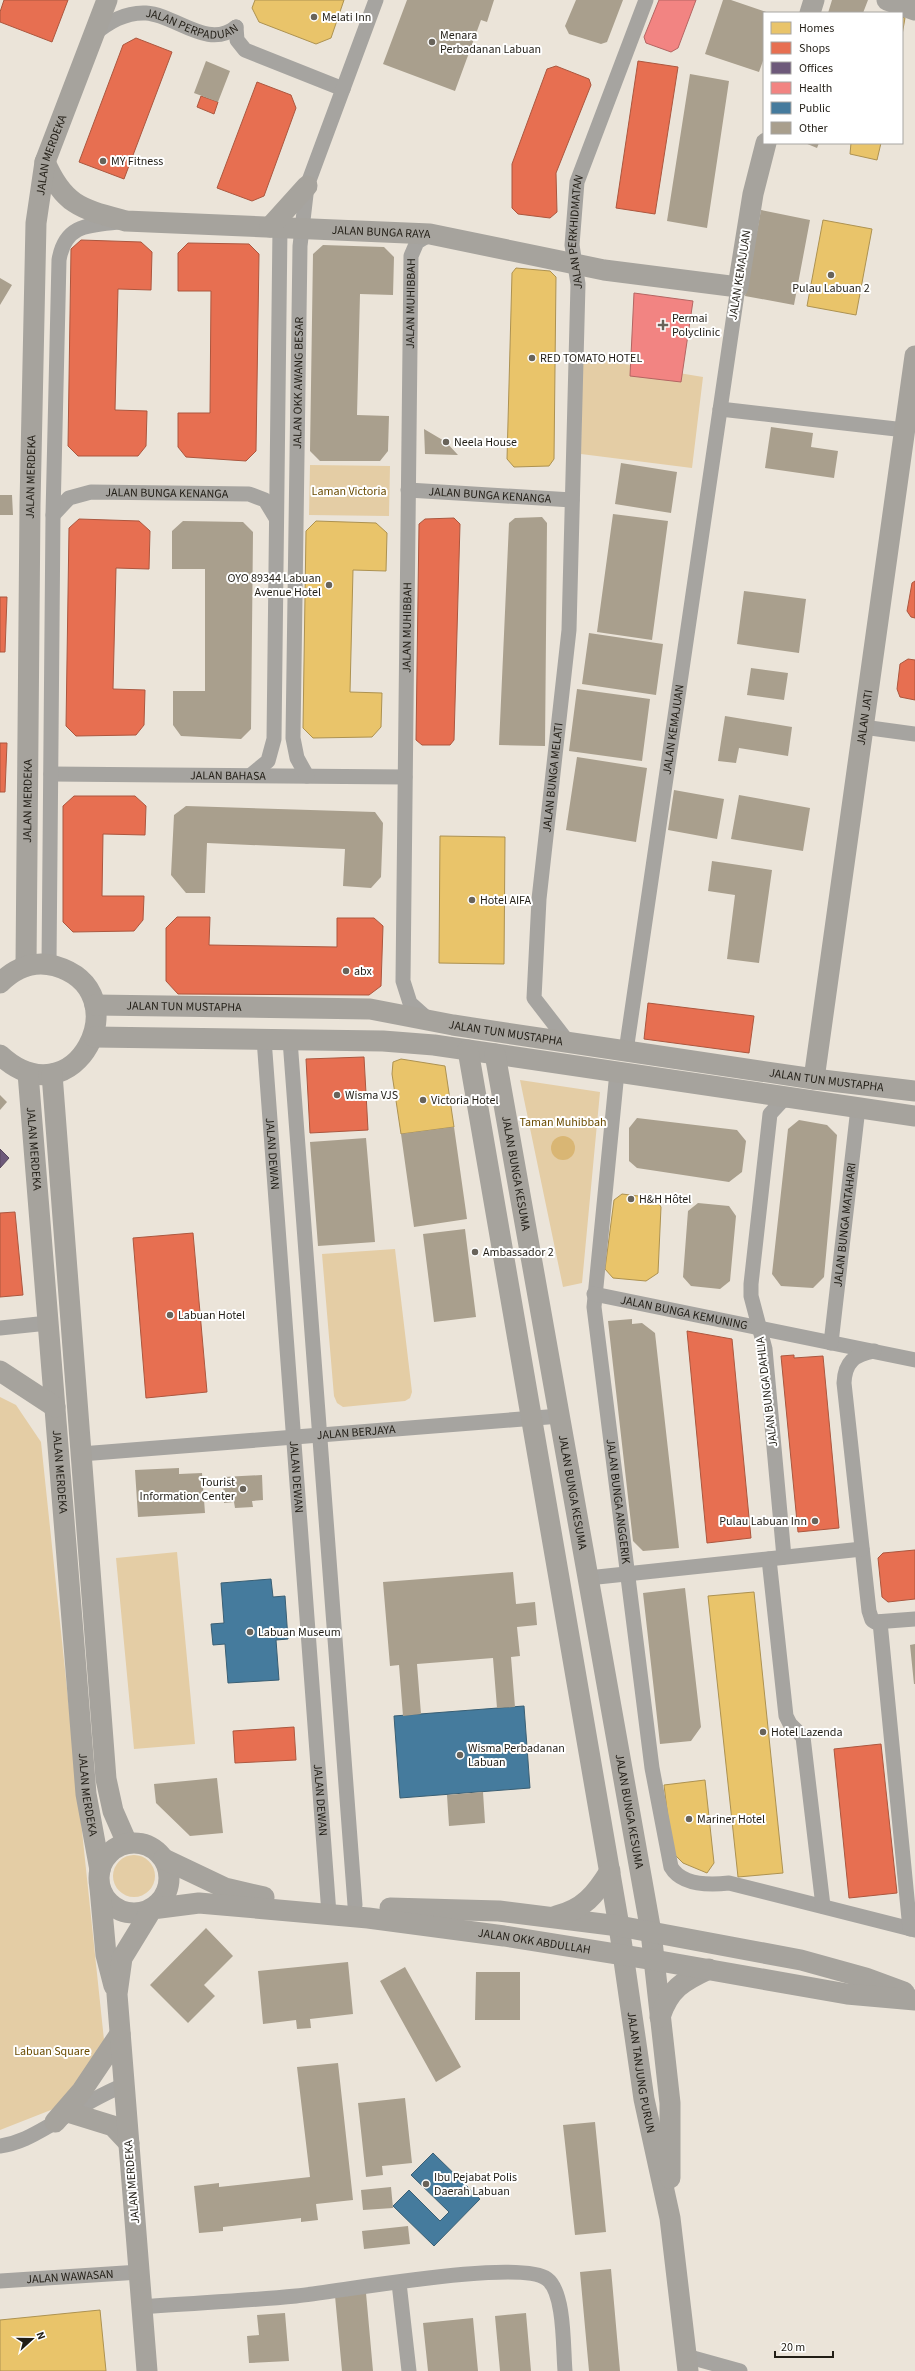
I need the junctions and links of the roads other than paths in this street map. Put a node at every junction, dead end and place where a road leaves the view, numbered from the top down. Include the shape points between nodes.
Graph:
1 (107, 0) edge
2 (376, 0) edge
3 (646, 0) edge
4 (814, 0) edge
5 (887, 0) edge
6 (915, 10) edge
7 (810, 12) edge
8 (92, 36) junction
9 (343, 89) junction
10 (766, 144) edge
11 (45, 162) junction
12 (307, 186) junction
13 (126, 221) junction
14 (275, 227) junction
15 (302, 228) junction
16 (430, 234) junction
17 (575, 264) junction
18 (738, 287) junction
19 (915, 356) edge
20 (720, 409) junction
21 (905, 430) junction
22 (408, 490) junction
23 (572, 500) junction
24 (53, 515) junction
25 (276, 518) junction
26 (863, 728) junction
27 (915, 734) edge
28 (51, 774) junction
29 (251, 775) junction
30 (307, 776) junction
31 (405, 777) junction
32 (49, 964) junction
33 (26, 966) junction
34 (0, 983) edge
35 (95, 1005) junction
36 (429, 1020) junction
37 (94, 1036) junction
38 (264, 1039) junction
39 (290, 1040) junction
40 (568, 1042) junction
41 (468, 1050) junction
42 (626, 1051) junction
43 (495, 1054) junction
44 (0, 1056) edge
45 (617, 1072) junction
46 (28, 1073) junction
47 (52, 1074) junction
48 (814, 1079) junction
49 (915, 1090) edge
50 (794, 1098) junction
51 (858, 1108) junction
52 (915, 1116) edge
53 (299, 1164) junction
54 (273, 1168) junction
55 (594, 1294) junction
56 (48, 1323) junction
57 (0, 1328) edge
58 (759, 1328) junction
59 (831, 1343) junction
60 (874, 1351) junction
61 (915, 1360) edge
62 (0, 1371) edge
63 (55, 1407) junction
64 (560, 1416) junction
65 (532, 1418) junction
66 (320, 1435) junction
67 (293, 1437) junction
68 (81, 1454) junction
69 (862, 1549) junction
70 (784, 1557) junction
71 (768, 1559) junction
72 (627, 1574) junction
73 (588, 1578) junction
74 (915, 1619) edge
75 (880, 1622) junction
76 (127, 1843) junction
77 (164, 1859) junction
78 (610, 1871) junction
79 (100, 1879) junction
80 (355, 1905) junction
81 (823, 1906) junction
82 (328, 1908) junction
83 (152, 1909) junction
84 (552, 1917) junction
85 (620, 1926) junction
86 (913, 1929) edge
87 (651, 1932) junction
88 (623, 1955) junction
89 (654, 1960) junction
90 (709, 1969) junction
91 (117, 1994) junction
92 (915, 1996) edge
93 (915, 2000) edge
94 (660, 2017) junction
95 (120, 2034) junction
96 (124, 2086) junction
97 (63, 2117) junction
98 (129, 2143) junction
99 (0, 2146) edge
100 (670, 2218) junction
101 (140, 2272) junction
102 (0, 2281) edge
103 (399, 2283) junction
104 (142, 2307) junction
105 (687, 2364) edge
106 (148, 2371) edge
107 (409, 2371) edge
108 (565, 2371) edge
109 (740, 2371) edge

1 - 8 main road, JALAN MERDEKA
2 - 9 street, JALAN OKK AWANG BESAR
3 - 17 street, JALAN PERKHIDMATAN via 577,182 572,237
4 - 7 main road
5 - 6 main road
8 - 9 street, JALAN PERPADUAN via 118,18 145,13 158,15 210,36 224,35 236,27 237,40 245,50
8 - 11 main road, JALAN MERDEKA
9 - 12 street, JALAN OKK AWANG BESAR
10 - 18 main road, JALAN KEMAJUAN via 753,194
11 - 13 main road, JALAN BUNGA RAYA via 52,179 71,202
11 - 33 main road, JALAN MERDEKA via 39,191 36,229 30,505
12 - 14 main road
12 - 15 street, JALAN OKK AWANG BESAR
13 - 14 main road, JALAN BUNGA RAYA
13 - 24 street, JALAN MERDEKA via 78,228 69,235 60,252
14 - 15 main road, JALAN BUNGA RAYA
14 - 25 street, JALAN OKK AWANG BESAR
15 - 16 main road, JALAN BUNGA RAYA
15 - 30 street, JALAN OKK AWANG BESAR via 293,738 296,758
16 - 17 main road, JALAN BUNGA RAYA
16 - 22 street, JALAN MUHIBBAH via 417,242 411,256
17 - 18 main road, JALAN BUNGA RAYA
17 - 23 street, JALAN PERKHIDMATAN via 578,284
18 - 20 street, JALAN KEMAJUAN
19 - 21 main road, JALAN JATI
20 - 21 street
20 - 42 street, JALAN KEMAJUAN
21 - 26 main road, JALAN JATI
22 - 23 street, JALAN BUNGA KENANGA
22 - 31 street, JALAN MUHIBBAH
23 - 40 street, JALAN BUNGA MELATI via 569,630 539,899 534,998
24 - 25 street, JALAN BUNGA KENANGA via 69,498 90,492 249,494 265,500
24 - 28 street, JALAN MERDEKA
25 - 29 street, JALAN OKK AWANG BESAR via 274,739 268,760
26 - 27 street
26 - 48 main road, JALAN JATI
28 - 29 street, JALAN BAHASA
28 - 32 street, JALAN MERDEKA
29 - 30 street, JALAN BAHASA
30 - 31 street, JALAN BAHASA
31 - 36 street, JALAN MUHIBBAH via 403,980 410,1003
32 - 33 main road
32 - 35 main road via 64,969 78,978 88,990
33 - 34 main road via 9,974
35 - 36 main road, JALAN TUN MUSTAPHA via 370,1009
35 - 37 main road via 97,1021
36 - 40 main road, JALAN TUN MUSTAPHA
37 - 38 main road, JALAN TUN MUSTAPHA
37 - 47 main road via 78,1061
38 - 39 main road, JALAN TUN MUSTAPHA
38 - 54 street, JALAN DEWAN
39 - 41 main road, JALAN TUN MUSTAPHA via 383,1041
39 - 53 street
40 - 42 main road, JALAN TUN MUSTAPHA
41 - 43 main road, JALAN TUN MUSTAPHA
41 - 65 main road
42 - 48 main road, JALAN TUN MUSTAPHA
43 - 45 main road, JALAN TUN MUSTAPHA
43 - 64 main road, JALAN BUNGA KESUMA
44 - 46 main road via 11,1066
45 - 50 main road, JALAN TUN MUSTAPHA
45 - 55 street, JALAN BUNGA ANGGERIK
46 - 47 main road
46 - 56 main road, JALAN MERDEKA
47 - 68 main road, JALAN MERDEKA
48 - 49 main road, JALAN TUN MUSTAPHA
50 - 51 main road, JALAN TUN MUSTAPHA
50 - 58 street, JALAN BUNGA DAHLIA via 775,1106 768,1122 751,1284
51 - 52 main road, JALAN TUN MUSTAPHA
51 - 59 street, JALAN BUNGA MATAHARI
53 - 54 street
53 - 66 street
54 - 67 street, JALAN DEWAN
55 - 58 street, JALAN BUNGA KEMUNING
55 - 72 street, JALAN BUNGA ANGGERIK
56 - 57 street
56 - 63 main road, JALAN MERDEKA
58 - 59 street, JALAN BUNGA KEMUNING
58 - 70 street, JALAN BUNGA DAHLIA via 764,1349
59 - 60 street, JALAN BUNGA KEMUNING
60 - 61 street, JALAN BUNGA KEMUNING
60 - 69 street via 854,1357 845,1373
62 - 63 main road
63 - 79 main road, JALAN MERDEKA via 86,1794
64 - 65 street, JALAN BERJAYA
64 - 73 main road, JALAN BUNGA KESUMA
65 - 66 street, JALAN BERJAYA
65 - 78 main road
66 - 67 street, JALAN BERJAYA
66 - 80 street
67 - 68 street, JALAN BERJAYA
67 - 82 street, JALAN DEWAN
68 - 76 main road, JALAN MERDEKA via 106,1779 113,1811
69 - 70 street
69 - 75 street via 870,1616 872,1620
70 - 71 street
71 - 72 street
71 - 81 street via 786,1716 803,1737
72 - 73 street
72 - 81 street, JALAN BUNGA ANGGERIK via 652,1768 671,1867 680,1876 704,1884 729,1883
73 - 87 main road, JALAN BUNGA KESUMA
74 - 75 street
75 - 86 street
76 - 77 main road via 148,1845
76 - 79 main road via 109,1853
77 - 82 main road, JALAN OKK ABDULLAH via 190,1873 240,1892
77 - 83 main road via 170,1880 161,1901
78 - 84 main road via 588,1902 577,1910
78 - 85 main road
79 - 83 main road via 112,1905 121,1911 132,1914
79 - 91 main road, JALAN MERDEKA via 107,1962
80 - 82 main road, JALAN OKK ABDULLAH
80 - 84 main road, JALAN OKK ABDULLAH via 402,1909 499,1911
81 - 86 street, JALAN BUNGA ANGGERIK
82 - 83 main road, JALAN OKK ABDULLAH via 199,1903
82 - 88 main road, JALAN OKK ABDULLAH
83 - 91 main road, JALAN MERDEKA via 122,1958
84 - 85 main road, JALAN OKK ABDULLAH
85 - 87 main road, JALAN OKK ABDULLAH
85 - 88 main road, JALAN TANJUNG PURUN
87 - 89 main road, JALAN TANJUNG PURUN
87 - 92 main road, JALAN OKK ABDULLAH via 801,1960 866,1978
88 - 89 main road, JALAN OKK ABDULLAH
88 - 100 main road, JALAN TANJUNG PURUN via 644,2099
89 - 90 main road, JALAN OKK ABDULLAH
89 - 94 main road, JALAN TANJUNG PURUN
90 - 93 main road, JALAN OKK ABDULLAH via 847,1994
90 - 94 main road via 689,1978 676,1988 666,2001
91 - 95 main road, JALAN MERDEKA
94 - 100 main road, JALAN TANJUNG PURUN via 670,2103
95 - 96 main road, JALAN MERDEKA
95 - 97 main road
96 - 97 street via 107,2092
96 - 98 main road, JALAN MERDEKA
97 - 98 main road via 113,2126
97 - 99 street via 27,2138
98 - 101 main road, JALAN MERDEKA
100 - 105 main road, JALAN TANJUNG PURUN
101 - 102 street, JALAN WAWASAN
101 - 104 main road, JALAN MERDEKA
103 - 104 street via 296,2296
103 - 107 street
103 - 108 street via 512,2271 546,2278 554,2286 559,2301
104 - 106 main road, JALAN MERDEKA
105 - 109 street

